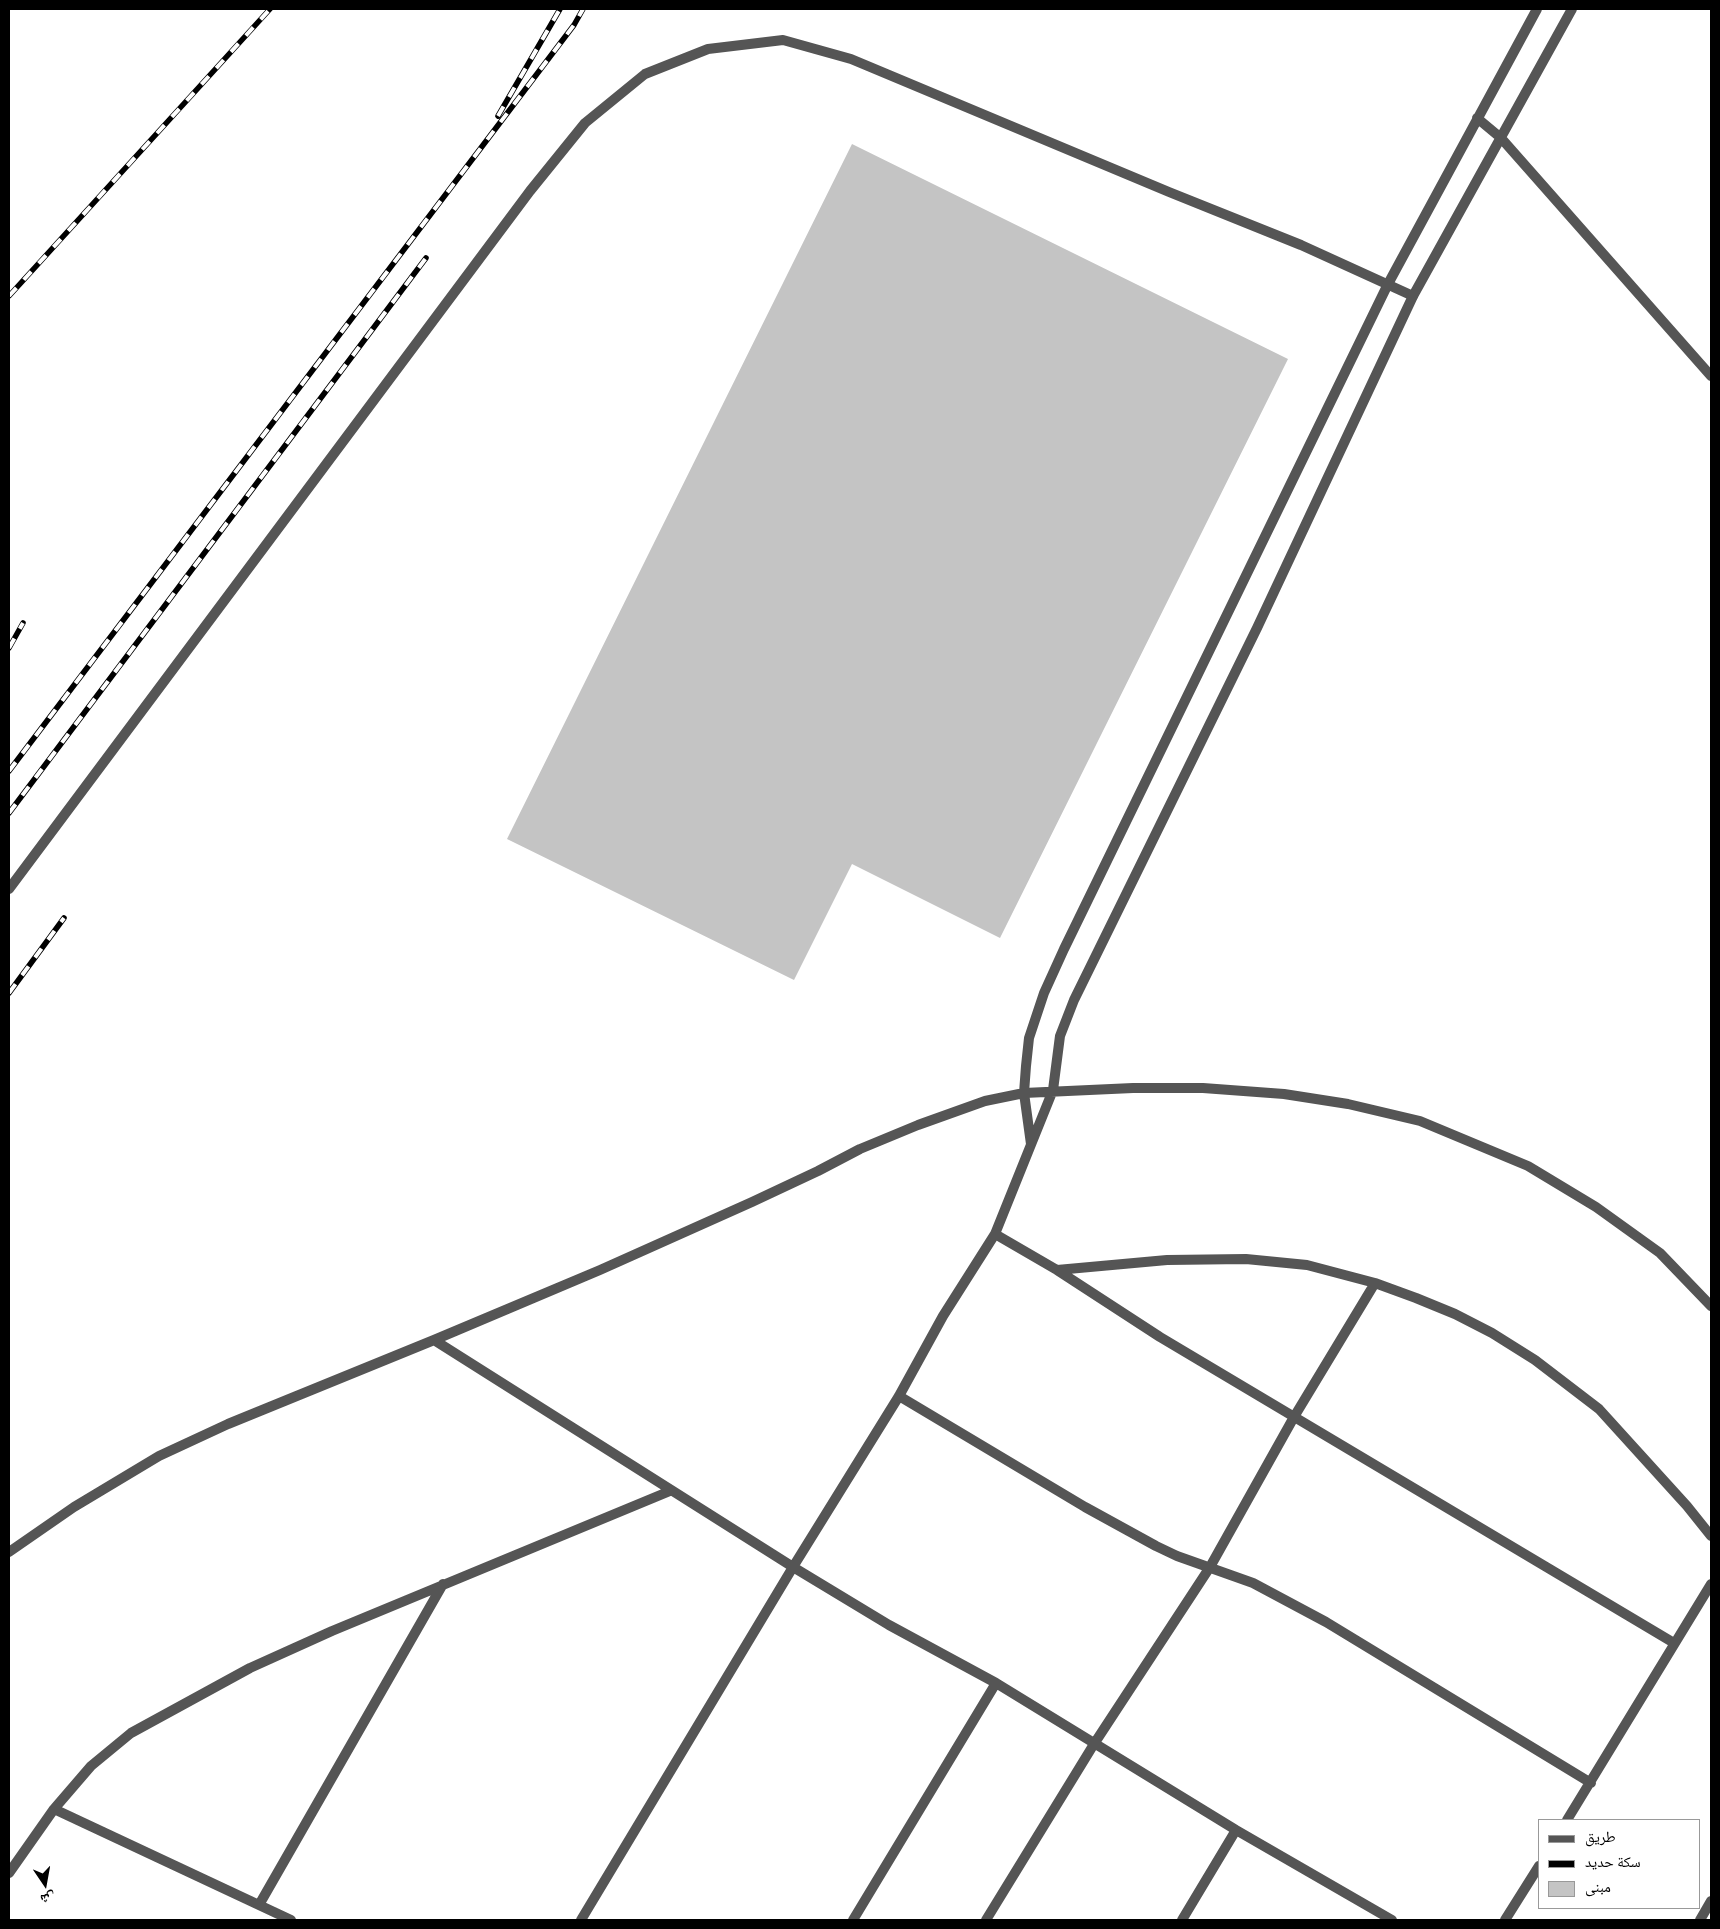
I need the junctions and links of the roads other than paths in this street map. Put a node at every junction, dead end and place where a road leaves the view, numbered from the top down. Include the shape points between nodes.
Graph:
1 (1537, 9) edge
2 (1572, 9) edge
3 (1477, 118) junction
4 (1501, 138) junction
5 (1388, 284) junction
6 (1413, 296) junction
7 (1711, 376) edge
8 (9, 889) edge
9 (1053, 1090) junction
10 (1024, 1093) junction
11 (1032, 1145) junction
12 (995, 1234) junction
13 (1057, 1270) junction
14 (1375, 1283) junction
15 (1711, 1306) edge
16 (434, 1340) junction
17 (899, 1396) junction
18 (1294, 1417) junction
19 (670, 1491) junction
20 (1711, 1536) edge
21 (9, 1552) edge
22 (793, 1567) junction
23 (1210, 1567) junction
24 (443, 1584) junction
25 (1711, 1584) edge
26 (1674, 1643) junction
27 (996, 1684) junction
28 (1094, 1744) junction
29 (1590, 1783) junction
30 (54, 1809) junction
31 (1569, 1819) edge
32 (1236, 1830) junction
33 (1538, 1868) edge
34 (9, 1873) edge
35 (1711, 1901) edge
36 (259, 1905) junction
37 (291, 1920) edge
38 (581, 1920) edge
39 (853, 1920) edge
40 (986, 1920) edge
41 (1182, 1920) edge
42 (1392, 1920) edge
43 (1505, 1920) edge
44 (1700, 1920) edge

1 - 3 street
2 - 4 street
3 - 4 street
3 - 5 street
4 - 6 street
4 - 7 street
5 - 6 street
5 - 8 street via 851,59 783,40 708,50 644,74 585,123 530,191
5 - 10 street via 1048,984 1030,1038
6 - 9 street via 1257,628 1074,1000 1060,1036
9 - 10 street
9 - 11 street
9 - 15 street via 1203,1088 1284,1094 1348,1104 1420,1121 1528,1166 1596,1207 1660,1253
10 - 11 street
10 - 16 street via 985,1100 860,1148 700,1226
11 - 12 street
12 - 13 street
12 - 17 street via 943,1316
13 - 14 street via 1167,1260 1246,1259 1308,1265
13 - 18 street via 1160,1337
14 - 18 street
14 - 20 street via 1455,1314 1535,1360 1599,1409
16 - 19 street
16 - 21 street via 228,1424 159,1456 74,1507
17 - 22 street
17 - 23 street via 1093,1512 1177,1556
18 - 23 street
18 - 26 street
19 - 22 street
19 - 24 street
22 - 27 street
22 - 38 street
23 - 28 street
23 - 29 street via 1253,1583 1326,1622
24 - 30 street via 250,1668 139,1729 91,1766
24 - 36 street
25 - 26 street
26 - 29 street
27 - 28 street
27 - 39 street
28 - 32 street
28 - 40 street
29 - 31 street
30 - 34 street
30 - 36 street
32 - 41 street
32 - 42 street
33 - 43 street
35 - 44 street
36 - 37 street

